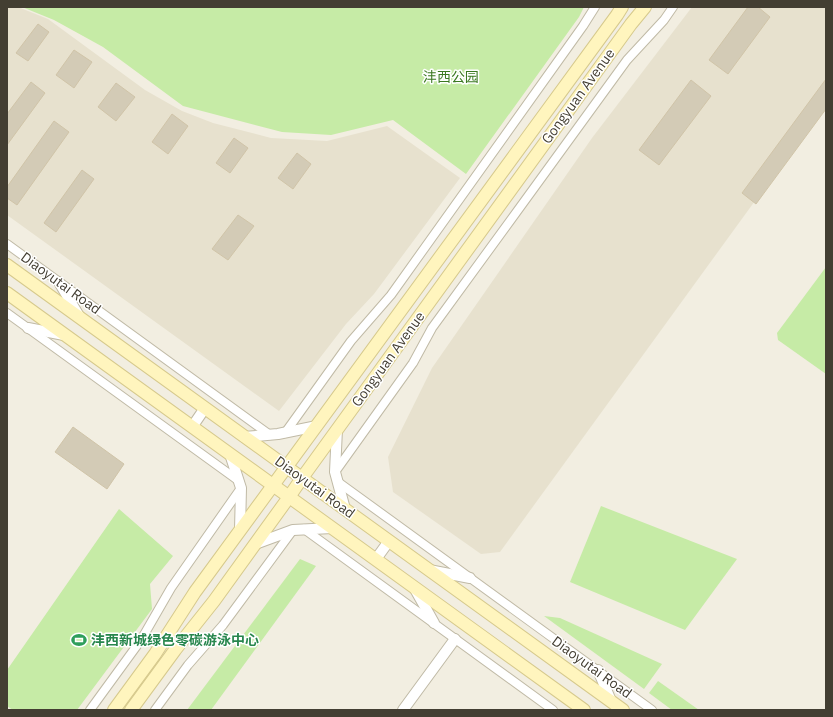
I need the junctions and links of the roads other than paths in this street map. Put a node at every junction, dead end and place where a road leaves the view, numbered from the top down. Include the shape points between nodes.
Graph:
1 (595, 7) edge
2 (622, 7) edge
3 (645, 7) edge
4 (673, 7) edge
5 (7, 244) edge
6 (7, 265) edge
7 (59, 282) junction
8 (7, 293) edge
9 (7, 312) edge
10 (80, 318) junction
11 (28, 328) junction
12 (67, 336) junction
13 (205, 408) junction
14 (192, 426) junction
15 (317, 426) junction
16 (337, 429) junction
17 (285, 433) junction
18 (270, 435) junction
19 (244, 437) junction
20 (230, 454) junction
21 (286, 467) junction
22 (337, 477) junction
23 (302, 478) junction
24 (240, 484) junction
25 (272, 485) junction
26 (289, 497) junction
27 (345, 509) junction
28 (332, 528) junction
29 (304, 529) junction
30 (240, 530) junction
31 (293, 530) junction
32 (389, 541) junction
33 (256, 544) junction
34 (376, 559) junction
35 (428, 569) junction
36 (470, 578) junction
37 (414, 587) junction
38 (434, 624) junction
39 (455, 639) junction
40 (598, 670) junction
41 (611, 701) junction
42 (90, 710) edge
43 (114, 710) edge
44 (131, 710) edge
45 (155, 710) edge
46 (403, 710) edge
47 (553, 710) edge
48 (584, 710) edge
49 (623, 710) edge
50 (652, 710) edge

1 - 17 street via 391,295 351,341
2 - 15 main road, Gongyuan Avenue
3 - 16 main road, Gongyuan Avenue
4 - 22 street, Gongyuan Avenue via 627,60 432,328 413,364
5 - 7 street, Diaoyutai Road
6 - 10 main road, Diaoyutai Road
7 - 10 street
7 - 18 street, Diaoyutai Road
8 - 12 main road, Diaoyutai Road
9 - 11 street
10 - 13 main road, Diaoyutai Road
11 - 12 street
11 - 24 street
12 - 14 main road, Diaoyutai Road
13 - 14 street
13 - 19 main road, Diaoyutai Road
14 - 20 main road, Diaoyutai Road
15 - 17 street
15 - 21 main road, Gongyuan Avenue
16 - 22 street
16 - 23 main road, Gongyuan Avenue
17 - 18 street
18 - 19 street
19 - 21 main road, Diaoyutai Road
20 - 24 street
20 - 25 main road, Diaoyutai Road
21 - 23 main road, Diaoyutai Road
21 - 25 main road, Gongyuan Avenue
22 - 27 street
22 - 36 street, Diaoyutai Road
23 - 26 main road, Gongyuan Avenue
23 - 27 main road, Diaoyutai Road
24 - 30 street
24 - 42 street via 171,588 141,640
25 - 26 main road, Diaoyutai Road
25 - 30 main road, Gongyuan Avenue
26 - 28 main road, Diaoyutai Road
26 - 33 main road, Gongyuan Avenue
27 - 32 main road, Diaoyutai Road
28 - 29 street
28 - 34 main road, Diaoyutai Road
29 - 31 street
29 - 38 street
30 - 43 main road, Gongyuan Avenue
31 - 33 street
31 - 45 street via 223,625 188,665
32 - 34 street
32 - 35 main road, Diaoyutai Road
33 - 44 main road, Gongyuan Avenue
34 - 37 main road, Diaoyutai Road
35 - 36 street
35 - 41 main road, Diaoyutai Road
36 - 40 street, Diaoyutai Road
37 - 38 street
37 - 48 main road, Diaoyutai Road
38 - 39 street
39 - 46 street
39 - 47 street
40 - 41 street
40 - 50 street, Diaoyutai Road
41 - 49 main road, Diaoyutai Road

